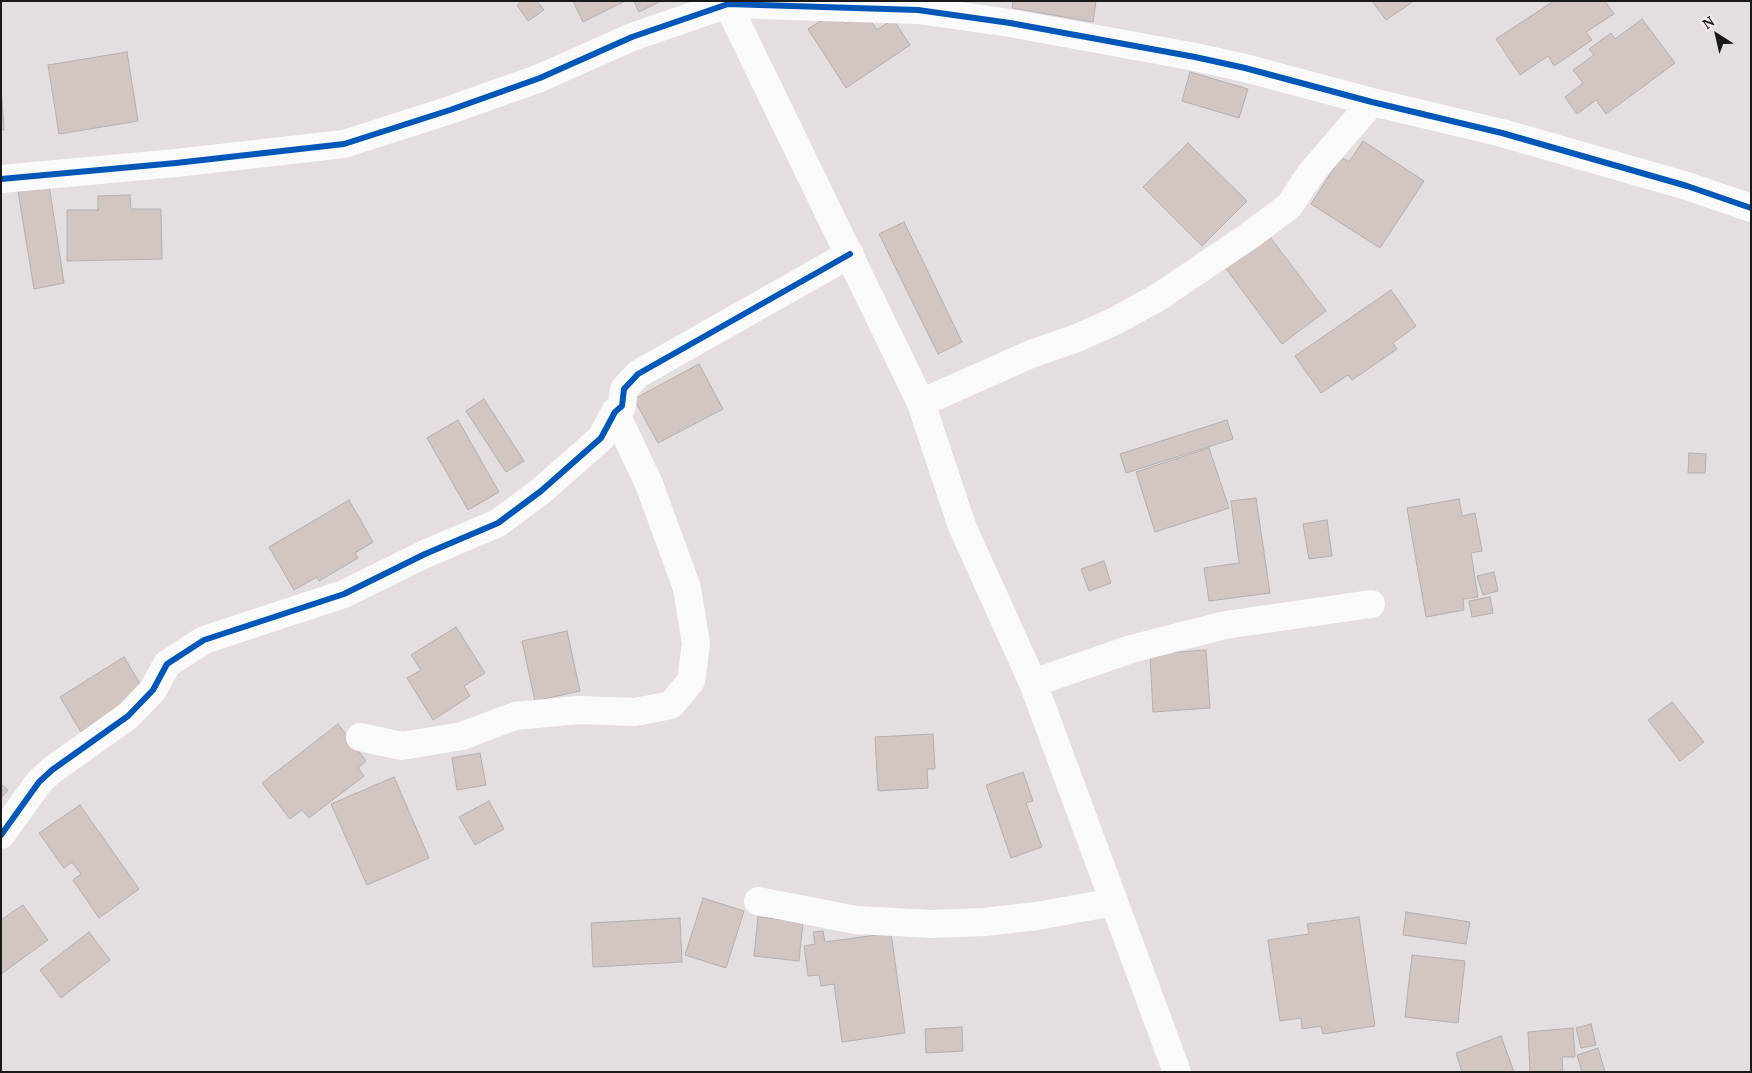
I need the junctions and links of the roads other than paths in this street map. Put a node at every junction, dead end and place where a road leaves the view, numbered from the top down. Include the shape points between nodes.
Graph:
1 (727, 3) edge
2 (1372, 102) junction
3 (1, 179) edge
4 (1751, 208) edge
5 (850, 254) junction
6 (920, 403) junction
7 (615, 412) junction
8 (1371, 604) dead end
9 (1033, 683) junction
10 (360, 737) dead end
11 (1, 835) edge
12 (758, 901) dead end
13 (1114, 902) junction
14 (1177, 1072) edge

1 - 2 street via 918,10 1010,23 1195,57
1 - 3 street via 632,37 540,78 344,144
1 - 5 street
2 - 4 street via 1502,133 1688,186
2 - 6 street via 1311,173 1289,206 1157,298 1107,325
5 - 6 street
5 - 7 street via 638,374 624,389 622,406
6 - 9 street via 962,526
7 - 10 street via 649,484 687,588 696,644 691,681 671,705 635,712 578,710 514,716 462,736 402,746
7 - 11 street via 600,438 541,491 498,523 344,594 204,640 167,664 153,690 128,716 39,782
8 - 9 street via 1225,625 1131,650
9 - 13 street
12 - 13 street via 856,920 932,924 1037,916
13 - 14 street

